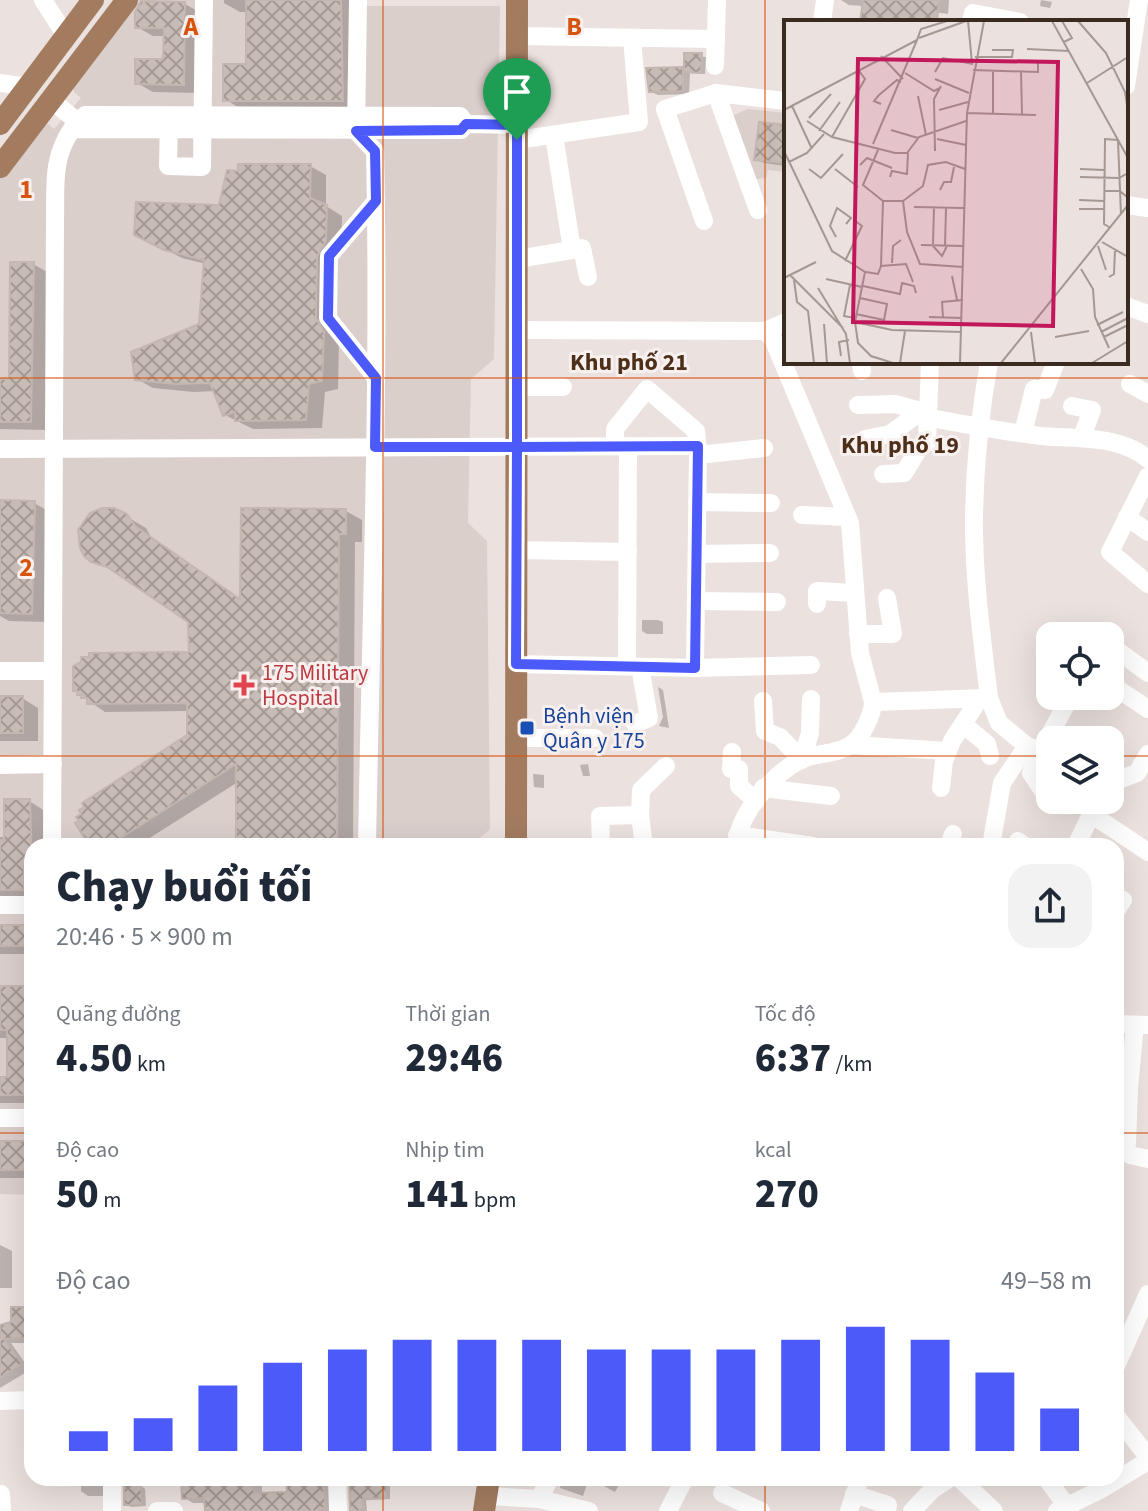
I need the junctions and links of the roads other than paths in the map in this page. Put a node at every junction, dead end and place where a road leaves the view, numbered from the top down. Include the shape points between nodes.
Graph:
1 (43, 0) edge
2 (93, 0) edge
3 (127, 0) edge
4 (204, 0) edge
5 (358, 0) edge
6 (517, 0) edge
7 (717, 0) edge
8 (825, 0) edge
9 (1139, 0) edge
10 (822, 20) edge
11 (971, 20) edge
12 (1010, 20) edge
13 (1142, 25) edge
14 (66, 36) junction
15 (517, 36) junction
16 (632, 38) junction
17 (716, 39) junction
18 (1129, 43) edge
19 (715, 66) dead end
20 (0, 83) edge
21 (28, 87) junction
22 (716, 93) junction
23 (51, 100) junction
24 (784, 101) edge
25 (169, 122) junction
26 (202, 122) junction
27 (357, 123) junction
28 (0, 124) edge
29 (75, 126) junction
30 (517, 132) junction
31 (554, 135) junction
32 (0, 167) edge
33 (376, 201) junction
34 (1128, 205) edge
35 (1148, 208) edge
36 (758, 210) dead end
37 (704, 221) dead end
38 (572, 250) junction
39 (517, 259) junction
40 (588, 277) dead end
41 (1128, 307) edge
42 (1148, 314) edge
43 (784, 323) edge
44 (517, 330) junction
45 (765, 331) junction
46 (930, 364) edge
47 (989, 364) edge
48 (1055, 364) edge
49 (376, 378) junction
50 (1130, 384) dead end
51 (517, 387) junction
52 (563, 387) dead end
53 (1148, 394) edge
54 (858, 405) dead end
55 (1072, 406) dead end
56 (928, 413) junction
57 (978, 426) junction
58 (1023, 433) junction
59 (1082, 437) junction
60 (865, 439) dead end
61 (621, 446) junction
62 (375, 447) junction
63 (517, 447) junction
64 (764, 448) dead end
65 (0, 449) edge
66 (52, 449) junction
67 (698, 451) junction
68 (1148, 459) edge
69 (883, 474) dead end
70 (1148, 476) edge
71 (697, 502) junction
72 (771, 503) dead end
73 (802, 515) dead end
74 (847, 517) junction
75 (1127, 517) junction
76 (1148, 532) edge
77 (517, 550) junction
78 (628, 552) junction
79 (770, 553) dead end
80 (697, 554) junction
81 (1148, 584) edge
82 (855, 593) junction
83 (887, 598) dead end
84 (696, 601) junction
85 (777, 602) dead end
86 (817, 604) dead end
87 (858, 634) junction
88 (1124, 655) edge
89 (516, 664) junction
90 (811, 665) dead end
91 (634, 666) junction
92 (695, 668) junction
93 (0, 671) edge
94 (52, 671) junction
95 (1148, 673) edge
96 (1124, 693) edge
97 (984, 698) junction
98 (811, 699) dead end
99 (763, 701) dead end
100 (873, 702) junction
101 (1148, 709) edge
102 (635, 724) dead end
103 (964, 725) junction
104 (516, 738) junction
105 (595, 738) dead end
106 (851, 745) junction
107 (1036, 748) edge
108 (948, 751) junction
109 (732, 752) dead end
110 (1036, 752) edge
111 (1148, 754) edge
112 (990, 756) dead end
113 (1036, 759) edge
114 (802, 760) junction
115 (53, 764) junction
116 (7, 765) edge
117 (666, 766) dead end
118 (1142, 776) edge
119 (0, 779) edge
120 (1036, 780) edge
121 (941, 788) dead end
122 (759, 795) junction
123 (831, 796) dead end
124 (1092, 814) edge
125 (1103, 814) edge
126 (640, 815) junction
127 (52, 838) edge
128 (367, 838) edge
129 (516, 838) edge
130 (601, 838) edge
131 (643, 838) edge
132 (738, 838) edge
133 (992, 838) edge
134 (1080, 838) edge
135 (1148, 852) edge
136 (0, 905) edge
137 (24, 905) edge
138 (1142, 1025) edge
139 (1139, 1064) edge
140 (1124, 1111) edge
141 (0, 1118) edge
142 (24, 1118) edge
143 (1124, 1123) edge
144 (1135, 1153) edge
145 (1148, 1294) edge
146 (1132, 1326) junction
147 (1148, 1337) edge
148 (1124, 1346) edge
149 (24, 1400) edge
150 (0, 1401) edge
151 (1124, 1427) edge
152 (1148, 1459) edge
153 (1124, 1473) edge
154 (112, 1486) edge
155 (337, 1486) edge
156 (546, 1486) edge
157 (681, 1486) edge
158 (938, 1486) edge
159 (967, 1486) edge
160 (1050, 1486) edge
161 (1101, 1486) edge
162 (722, 1493) dead end
163 (1, 1494) edge
164 (854, 1494) edge
165 (490, 1498) edge
166 (539, 1499) junction
167 (888, 1508) edge
168 (1062, 1508) edge
169 (2, 1511) edge
170 (112, 1511) edge
171 (157, 1511) edge
172 (174, 1511) edge
173 (338, 1511) edge
174 (589, 1511) edge
175 (668, 1511) edge
176 (761, 1511) edge
177 (910, 1511) edge
178 (994, 1511) edge

1 - 14 street
2 - 14 main road
3 - 23 main road
4 - 26 street
5 - 27 street
6 - 15 main road
7 - 17 street
8 - 10 street
9 - 13 street
11 - 12 street via 973,13
13 - 18 street
14 - 21 main road
15 - 16 street
15 - 30 main road
16 - 17 street
16 - 31 street via 639,122
17 - 19 street
20 - 21 street
21 - 23 main road
21 - 28 main road
22 - 24 street
22 - 36 street
22 - 37 street via 665,109
23 - 29 street
23 - 32 main road
25 - 26 street
25 - 26 street via 168,166 202,167
25 - 29 street
26 - 27 street
27 - 30 street via 460,116 466,124
27 - 33 street via 375,151
29 - 66 street via 57,154
30 - 31 street
30 - 39 main road
31 - 38 street
33 - 49 street
33 - 49 street via 329,256 328,318
34 - 35 street
38 - 39 street
38 - 40 street via 582,248
39 - 44 main road
41 - 42 street
43 - 45 street
44 - 45 street
44 - 51 main road
45 - 74 street via 773,339
46 - 56 street
47 - 57 street
48 - 58 street via 1045,390 1034,389
49 - 62 street
50 - 53 street
51 - 52 street
51 - 63 main road
54 - 56 street via 895,404
55 - 59 street via 1092,410
56 - 57 street via 931,418
56 - 60 street via 890,434
56 - 69 street via 927,443 904,473
57 - 58 street
57 - 97 street via 974,518
58 - 59 street
59 - 68 street via 1135,449
61 - 63 street
61 - 67 street
61 - 67 street via 615,429 647,389 696,431
61 - 78 street
62 - 63 street
62 - 66 street
62 - 128 street
63 - 77 main road
64 - 67 street
65 - 66 street
66 - 94 street
67 - 71 street
70 - 75 street
71 - 72 street
71 - 80 street
73 - 74 street
74 - 82 street
75 - 76 street
75 - 81 street via 1110,552
77 - 78 street
77 - 89 main road
78 - 91 street
79 - 80 street
80 - 84 street
82 - 86 street via 817,591
82 - 87 street
83 - 87 street via 893,634
84 - 85 street
84 - 92 street
87 - 100 street
88 - 95 street
89 - 91 street
89 - 104 main road
90 - 92 street
91 - 92 street
91 - 102 street via 649,718
93 - 94 street
94 - 115 street
96 - 101 street
97 - 100 street
97 - 103 street
97 - 107 street via 999,723
98 - 114 street
99 - 114 street via 765,731 780,737
100 - 106 street via 873,713
103 - 108 street
103 - 112 street via 987,744
104 - 105 street
104 - 129 main road
106 - 108 street
106 - 114 street
108 - 121 street
109 - 122 street via 731,769 739,769 739,786
110 - 133 street via 1002,783
111 - 118 street
113 - 120 street via 1031,773
114 - 122 street
115 - 116 street
115 - 127 street
116 - 119 street
117 - 126 street via 641,790
122 - 123 street
122 - 132 street
124 - 134 street
125 - 135 street
126 - 130 street via 600,816
126 - 131 street
136 - 137 street
138 - 139 street
139 - 140 street
141 - 142 street
143 - 144 street
145 - 146 street
146 - 147 street
146 - 148 street
149 - 150 street
151 - 152 street
152 - 153 street
154 - 170 street
155 - 173 street
156 - 166 street
157 - 175 street
158 - 177 street
159 - 178 street
160 - 168 street
161 - 168 street
162 - 176 street
163 - 169 street
164 - 167 street
165 - 166 street
166 - 174 street
167 - 177 street via 891,1501
171 - 172 street

